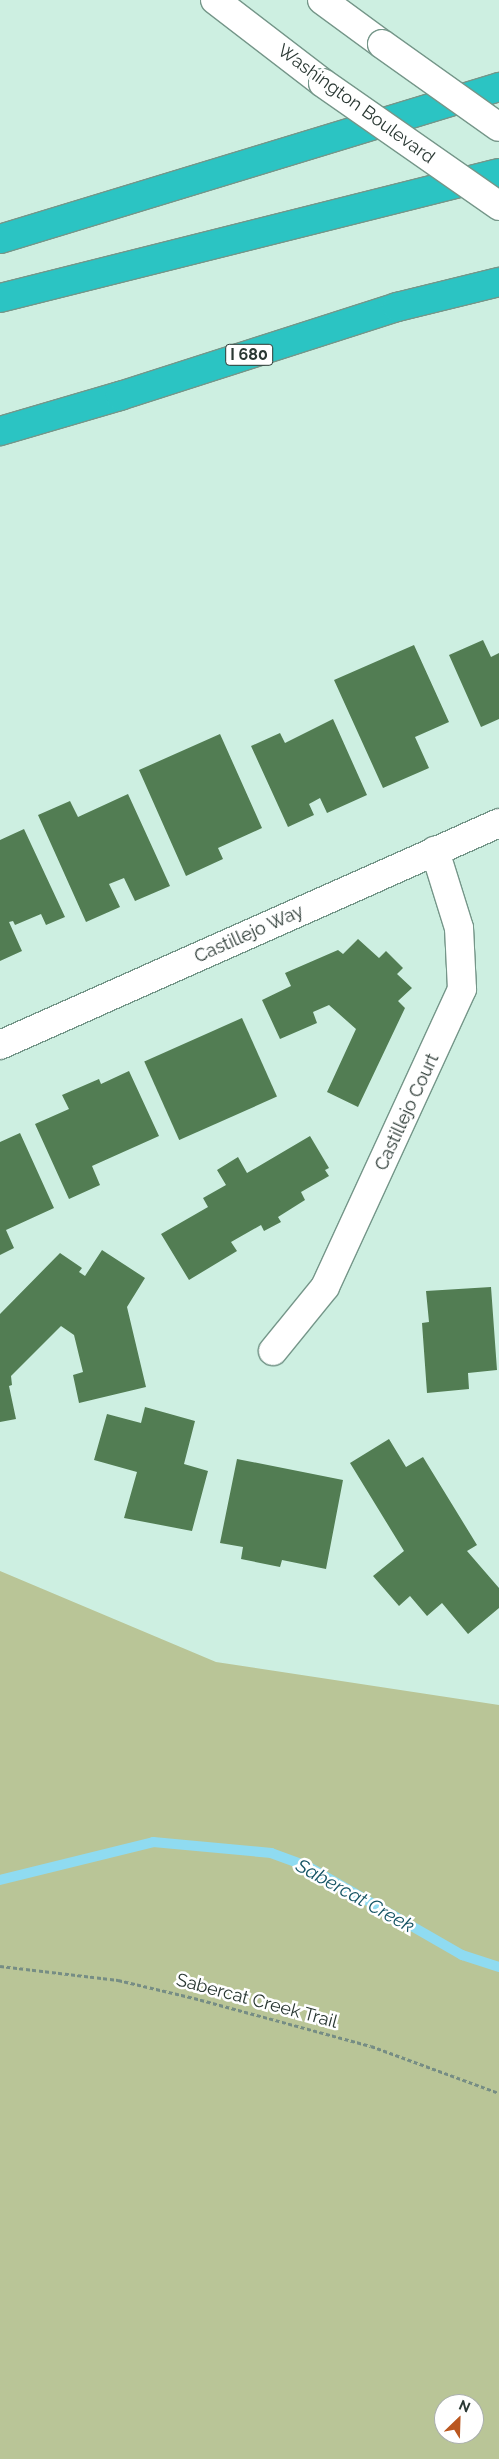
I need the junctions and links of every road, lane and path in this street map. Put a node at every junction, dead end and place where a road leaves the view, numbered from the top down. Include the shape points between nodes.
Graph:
1 (215, 0) edge
2 (322, 0) edge
3 (499, 87) edge
4 (499, 127) edge
5 (499, 173) edge
6 (499, 206) edge
7 (0, 239) edge
8 (499, 282) edge
9 (0, 298) edge
10 (0, 431) edge
11 (499, 823) edge
12 (435, 851) junction
13 (0, 1045) edge
14 (273, 1351) dead end
15 (0, 1966) edge
16 (499, 2093) edge

1 - 6 street, Washington Boulevard, bridge via 323,83
2 - 4 street, bridge
3 - 7 highway
5 - 9 highway
8 - 10 highway, I 680 via 397,306 120,396
11 - 12 street, Castillejo Way
12 - 13 street, Castillejo Way
12 - 14 street, Castillejo Court via 459,928 462,989 325,1288
15 - 16 path, Sabercat Creek Trail via 118,1980 194,1998 370,2046

